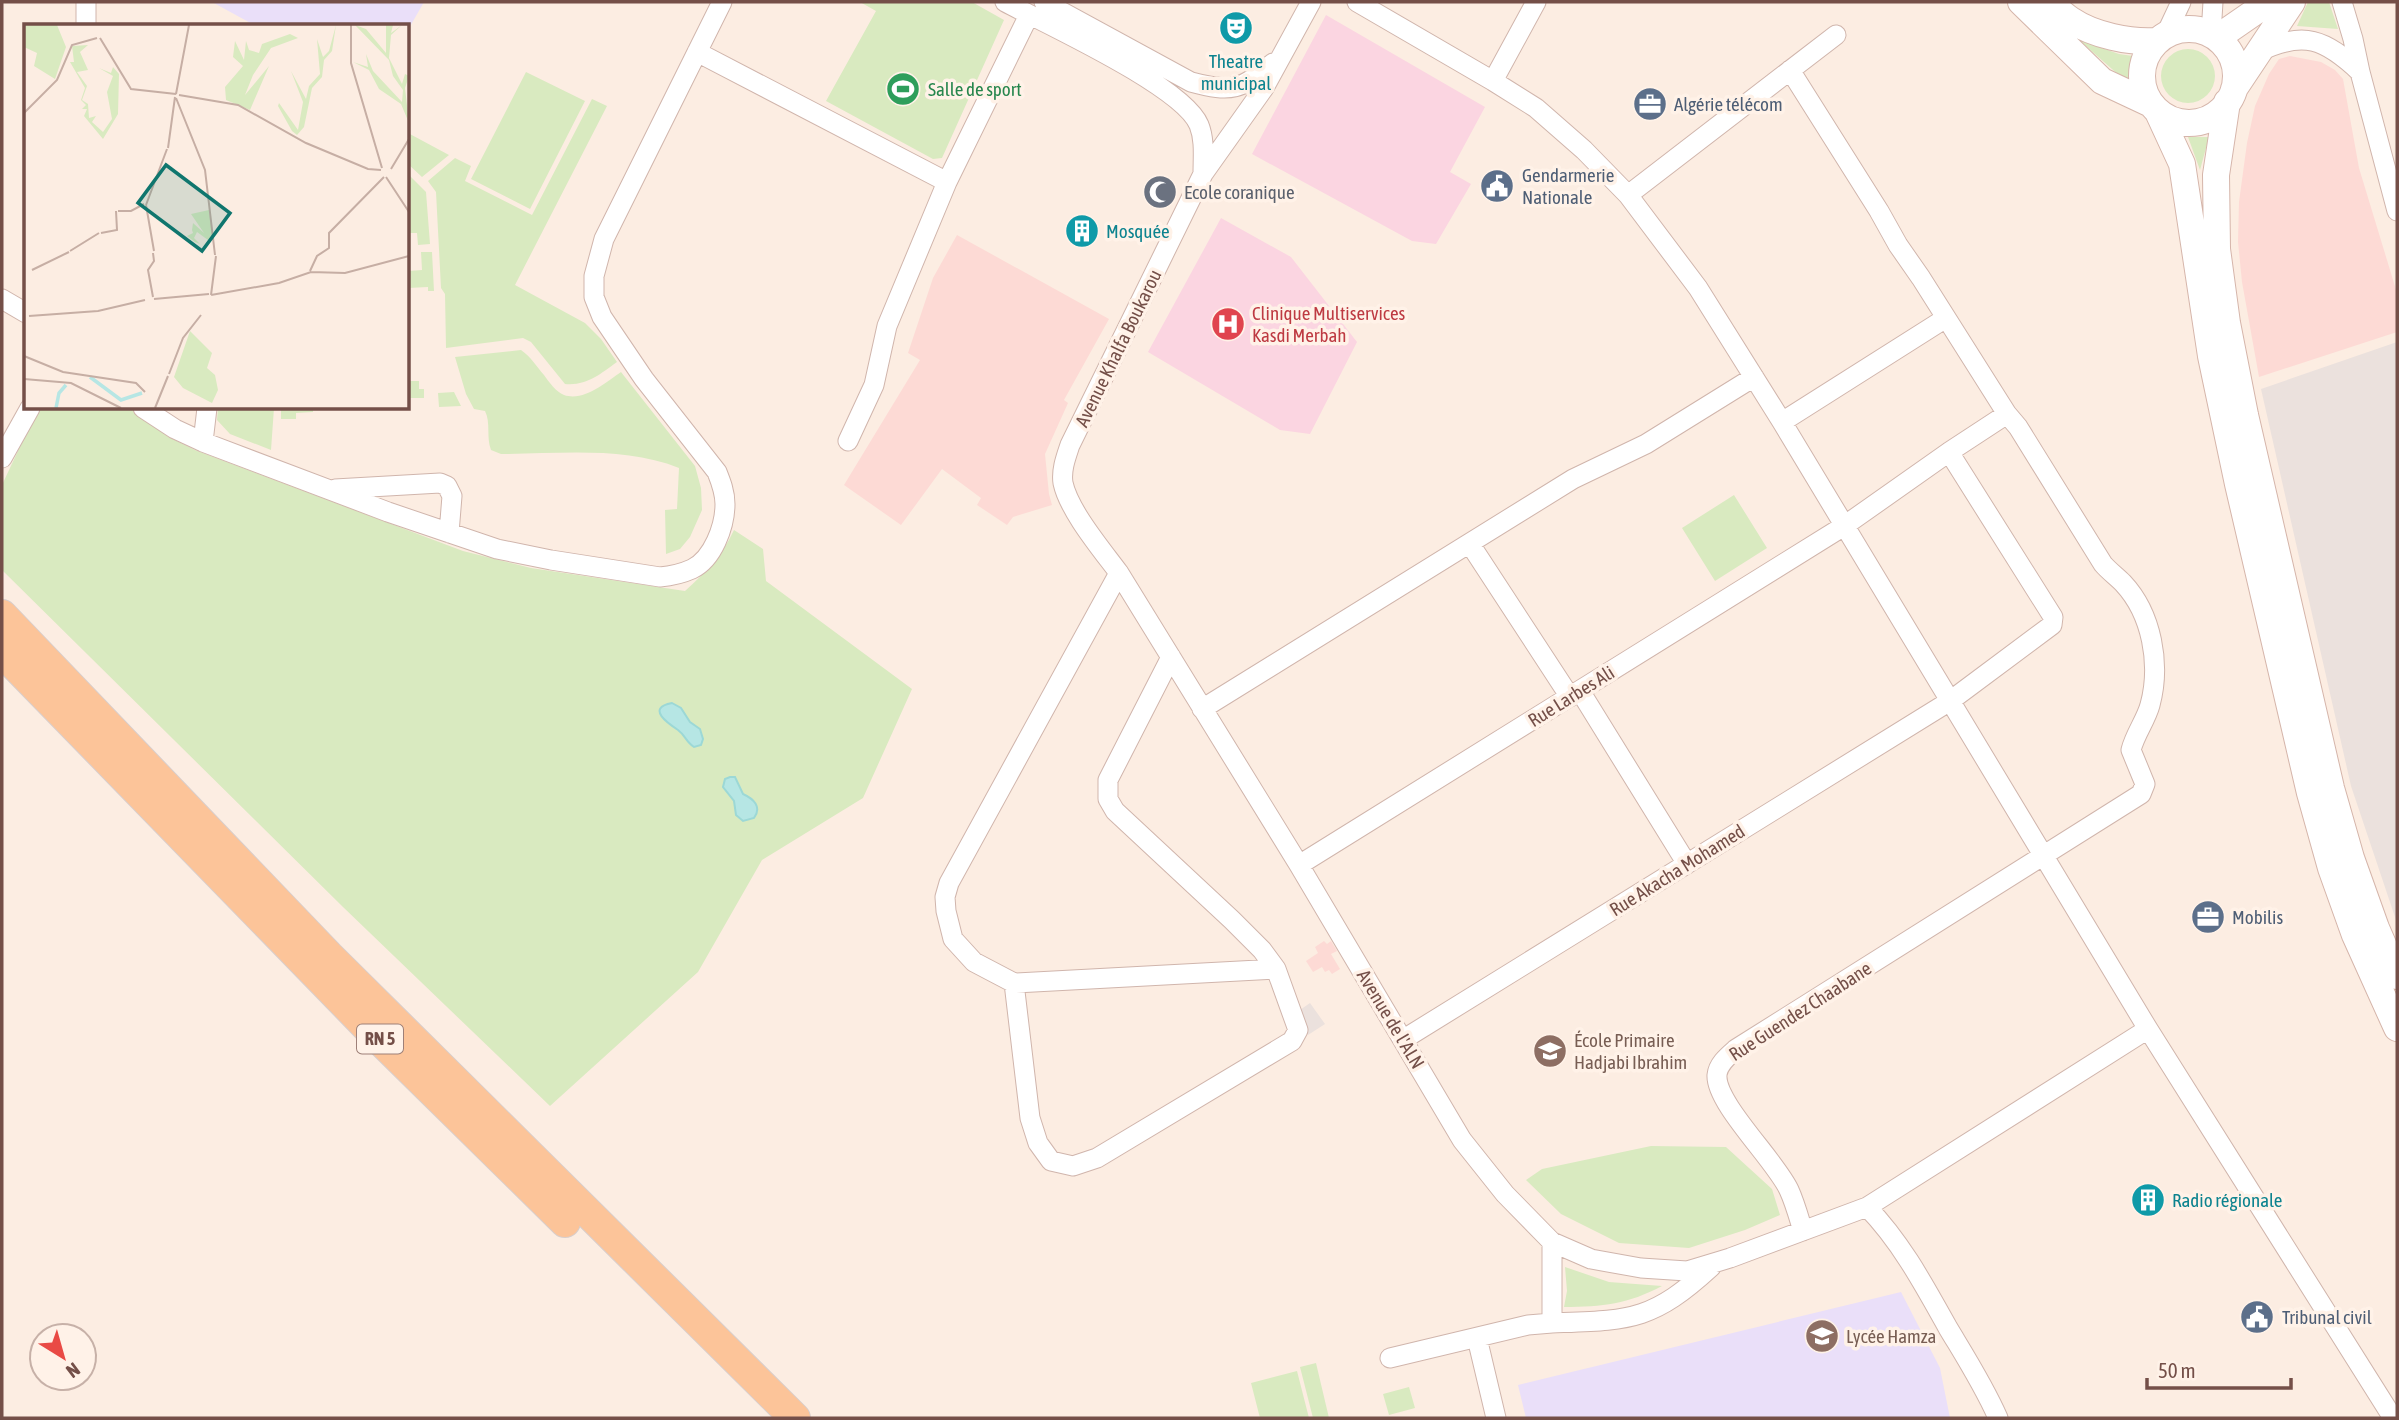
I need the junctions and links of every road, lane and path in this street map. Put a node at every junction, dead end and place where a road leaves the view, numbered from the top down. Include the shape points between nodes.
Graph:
1 (86, 2) edge
2 (722, 2) edge
3 (1005, 2) edge
4 (1044, 2) edge
5 (1311, 2) edge
6 (1357, 2) edge
7 (1536, 2) edge
8 (2021, 2) edge
9 (2050, 2) edge
10 (2181, 2) edge
11 (2213, 2) edge
12 (2269, 2) edge
13 (2292, 2) edge
14 (2342, 2) edge
15 (1029, 15) junction
16 (86, 24) edge
17 (1836, 35) dead end
18 (2214, 36) junction
19 (2162, 37) junction
20 (697, 52) junction
21 (2257, 52) junction
22 (1282, 55) junction
23 (1790, 70) junction
24 (2360, 72) junction
25 (1493, 81) junction
26 (2102, 81) junction
27 (1221, 90) junction
28 (2230, 97) junction
29 (2155, 108) junction
30 (1198, 123) junction
31 (1236, 125) junction
32 (1203, 174) junction
33 (947, 182) junction
34 (1628, 195) junction
35 (2190, 207) junction
36 (2397, 211) edge
37 (2, 299) edge
38 (24, 312) edge
39 (1946, 318) junction
40 (1754, 377) junction
41 (29, 410) edge
42 (146, 410) edge
43 (207, 410) edge
44 (2007, 414) junction
45 (1782, 422) junction
46 (848, 440) dead end
47 (202, 442) junction
48 (1949, 452) junction
49 (2, 458) edge
50 (327, 489) junction
51 (1071, 503) joint
52 (1844, 526) junction
53 (449, 533) junction
54 (1470, 544) junction
55 (1119, 573) junction
56 (2, 615) edge
57 (2, 652) edge
58 (1171, 657) junction
59 (1575, 694) junction
60 (1950, 701) junction
61 (1202, 709) junction
62 (2043, 856) junction
63 (1687, 864) junction
64 (1299, 865) junction
65 (1276, 969) junction
66 (2397, 976) edge
67 (1014, 983) junction
68 (2397, 1028) edge
69 (2148, 1029) junction
70 (1404, 1039) junction
71 (1867, 1207) junction
72 (1803, 1231) junction
73 (1552, 1242) junction
74 (1714, 1264) junction
75 (1552, 1324) junction
76 (1477, 1338) junction
77 (1391, 1358) dead end
78 (765, 1418) edge
79 (795, 1418) edge
80 (1496, 1418) edge
81 (1998, 1418) edge
82 (2393, 1418) edge

1 - 16 street
2 - 20 street
3 - 15 street
4 - 27 street via 1191,82
5 - 22 street, Avenue Khalfa Boukarou
6 - 25 street
7 - 25 street
8 - 26 main road
9 - 19 main road via 2087,28 2124,39
10 - 19 street
11 - 18 street
12 - 18 main road
13 - 21 main road
14 - 24 street
15 - 30 street via 1134,70 1186,106
15 - 33 street
17 - 23 street
18 - 19 main road via 2189,29
18 - 28 main road via 2235,69
19 - 29 main road via 2150,48 2142,67 2143,86
20 - 33 street
20 - 53 street via 604,239 594,276 594,297 627,355 717,472 725,504 713,548 694,568 660,577 511,552
21 - 24 street via 2289,40 2307,40 2331,47
21 - 28 main road
22 - 27 street via 1255,78
22 - 31 street, Avenue Khalfa Boukarou
23 - 34 street
23 - 39 street, Rue Guendez Chaabane
24 - 36 street
25 - 34 street via 1536,108
26 - 29 main road
26 - 35 main road via 2154,135
27 - 30 street via 1208,92 1198,102
27 - 31 street via 1237,101
28 - 29 main road via 2207,119 2195,122 2169,119
28 - 66 main road via 2216,175 2216,215 2232,349 2331,788 2375,928
29 - 35 main road via 2182,164
30 - 31 street via 1216,134
30 - 32 street
31 - 32 street, Avenue Khalfa Boukarou
32 - 51 street, Avenue Khalfa Boukarou via 1070,445 1063,483
33 - 46 street via 887,326 874,385
34 - 40 street via 1698,288
35 - 68 main road via 2211,356 2310,793 2355,935
37 - 38 street
39 - 44 street, Rue Guendez Chaabane
39 - 45 street
40 - 45 street
40 - 54 street via 1646,444 1573,479
41 - 49 street
42 - 47 street
43 - 47 street
44 - 48 street, Rue Larbes Ali
44 - 62 street, Rue Guendez Chaabane via 2103,564 2136,601 2153,647 2150,706 2131,750 2145,784 2141,794
45 - 52 street
47 - 50 street
48 - 52 street, Rue Larbes Ali
48 - 60 street, Rue Akacha Mohamed via 2053,617 2052,625
50 - 53 street
50 - 53 street via 440,483 452,496
51 - 55 street, Avenue de l'ALN
52 - 59 street, Rue Larbes Ali
52 - 60 street
54 - 59 street
54 - 61 street
55 - 58 street, Avenue de l'ALN
55 - 67 street via 949,883 946,911 953,939 974,962
56 - 79 main road, RN 5 via 338,966
57 - 78 main road, RN 5 via 370,1030
58 - 61 street, Avenue de l'ALN
58 - 65 street via 1108,780 1108,799 1115,811 1232,919
59 - 63 street
59 - 64 street, Rue Larbes Ali
60 - 62 street
60 - 63 street, Rue Akacha Mohamed
61 - 64 street, Avenue de l'ALN
62 - 69 street
62 - 72 street, Rue Guendez Chaabane via 1725,1058 1717,1076 1720,1087 1790,1190
63 - 70 street, Rue Akacha Mohamed
64 - 70 street, Avenue de l'ALN
65 - 67 street
65 - 67 street via 1298,1030 1292,1041 1097,1158 1073,1166 1051,1161 1038,1143 1030,1118
69 - 71 street, Avenue de l'ALN
69 - 82 street
70 - 73 street, Avenue de l'ALN via 1462,1140
71 - 72 street, Avenue de l'ALN
71 - 81 street via 1914,1268
72 - 74 street, Avenue de l'ALN
73 - 74 street, Avenue de l'ALN via 1591,1259 1641,1268 1687,1271
73 - 75 street
74 - 75 street via 1684,1292 1650,1312 1628,1319
75 - 76 street
76 - 77 street
76 - 80 street

